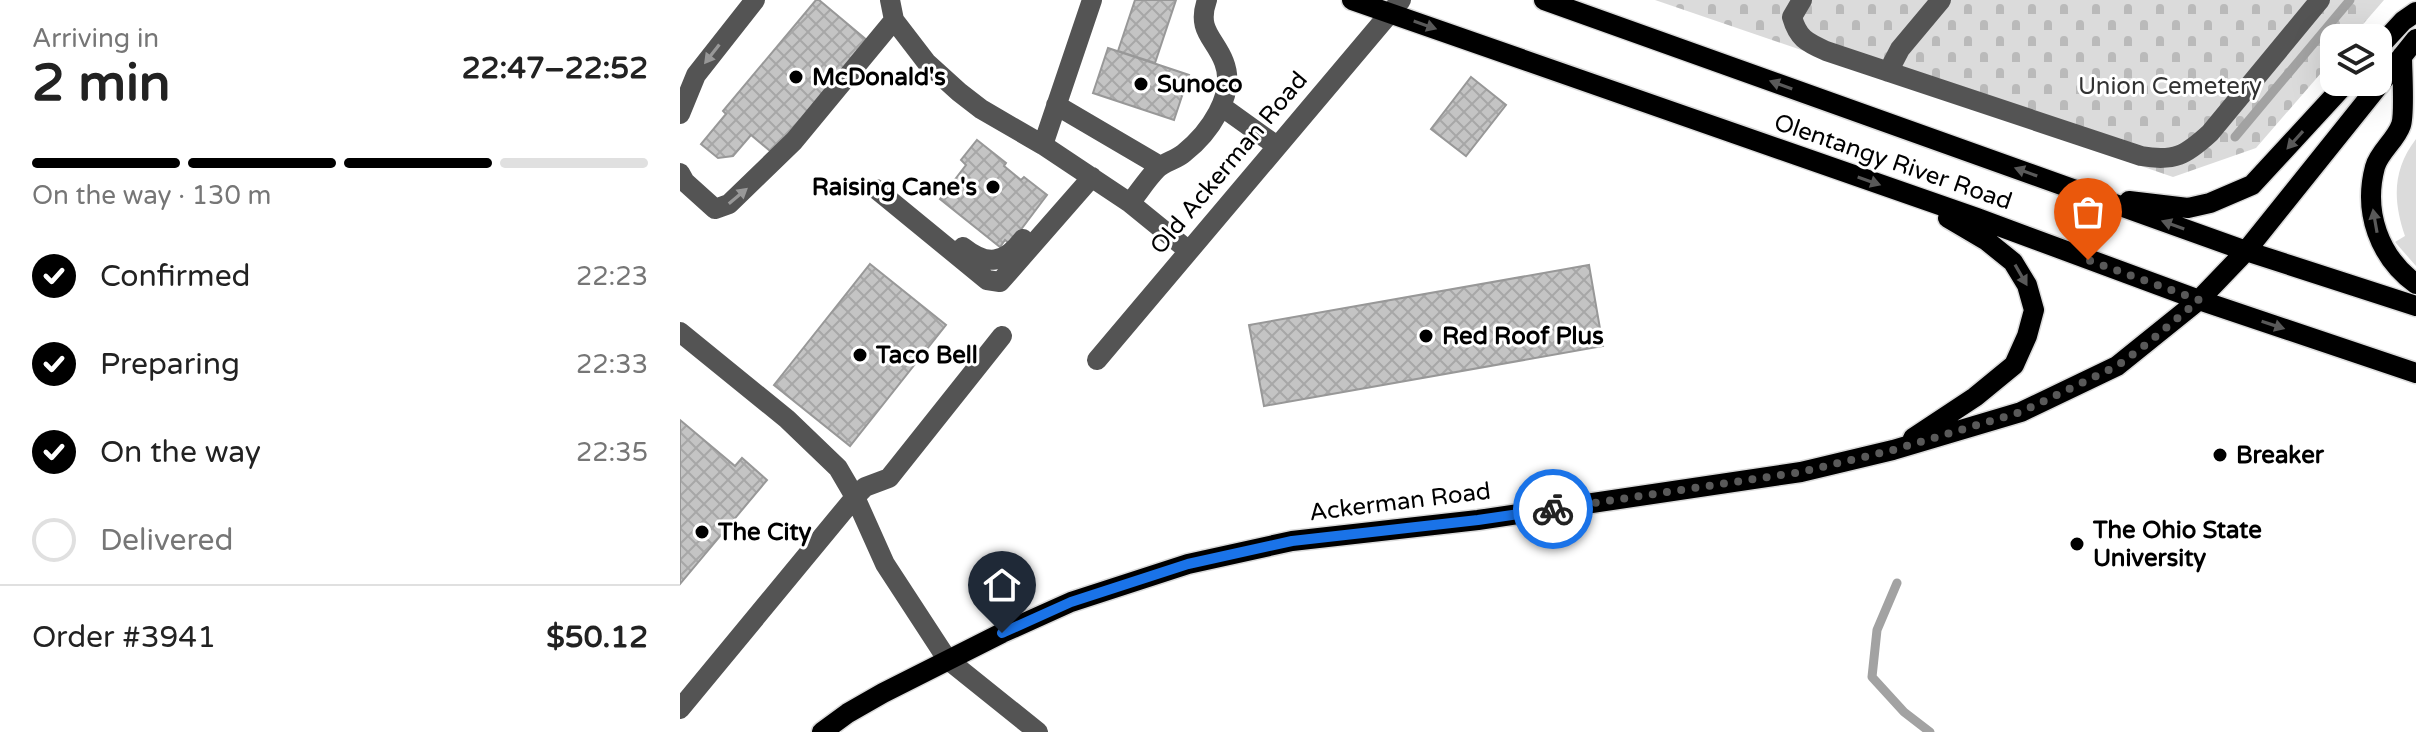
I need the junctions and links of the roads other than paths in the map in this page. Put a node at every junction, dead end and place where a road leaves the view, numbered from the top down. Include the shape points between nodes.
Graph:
1 (755, 0) edge
2 (1092, 0) edge
3 (1207, 0) edge
4 (1352, 0) edge
5 (1544, 0) edge
6 (1802, 0) edge
7 (1941, 0) edge
8 (2320, 0) edge
9 (1395, 6) edge
10 (892, 10) edge
11 (2416, 12) edge
12 (2392, 33) edge
13 (2416, 39) edge
14 (2402, 56) junction
15 (1888, 72) junction
16 (2334, 96) edge
17 (1056, 105) junction
18 (1221, 106) junction
19 (680, 114) edge
20 (1043, 145) junction
21 (1277, 146) junction
22 (1160, 166) junction
23 (680, 173) edge
24 (1085, 173) junction
25 (879, 186) dead end
26 (1913, 197) junction
27 (2099, 198) junction
28 (1130, 203) junction
29 (1189, 251) junction
30 (2246, 251) junction
31 (2416, 284) edge
32 (2199, 300) junction
33 (2416, 306) edge
34 (680, 332) edge
35 (1002, 336) dead end
36 (1097, 360) dead end
37 (2416, 373) edge
38 (1893, 450) junction
39 (855, 497) junction
40 (947, 659) junction
41 (680, 709) edge
42 (822, 732) edge
43 (1038, 732) edge

1 -> 19 street via 696,75
2 - 17 street
3 - 18 street via 1206,33 1225,63 1228,84
4 - 9 main road, Olentangy River Road
27 -> 5 main road, Olentangy River Road
6 - 15 street via 1792,17 1807,42
7 - 15 street
8 - 15 street via 2210,133 2177,157 2141,156
9 - 21 street, Old Ackerman Road
9 -> 26 main road, Olentangy River Road
10 - 20 street via 927,63 959,92
23 -> 10 street via 715,209 729,204 794,141
11 - 12 main road
13 - 14 main road, Ackerman Road
14 - 30 main road, Ackerman Road
31 -> 14 main road via 2380,244 2372,199 2375,165 2401,124
16 -> 27 main road via 2252,185 2188,208
17 - 20 street
17 - 22 street
18 - 21 street
18 - 22 street via 1199,141
20 - 24 street
21 - 29 street, Old Ackerman Road
22 - 28 street
24 - 25 street via 1016,248 996,261 977,259
24 - 28 street
26 - 32 main road, Olentangy River Road
26 -> 38 main road via 2013,262 2034,310 2014,365
30 -> 27 main road, Olentangy River Road
28 - 29 street
29 - 36 street, Old Ackerman Road
30 - 32 main road, Ackerman Road
30 - 33 main road, Olentangy River Road
32 -> 37 main road, Olentangy River Road
32 - 38 main road, Ackerman Road via 2117,366 2021,412
34 - 39 street via 787,419 838,468
35 - 39 street via 889,478
38 - 40 main road, Ackerman Road via 1801,472 1478,520 1292,541 1188,564 1071,602
39 - 40 street via 885,564
39 - 41 street
40 - 42 main road, Ackerman Road
40 - 43 street

